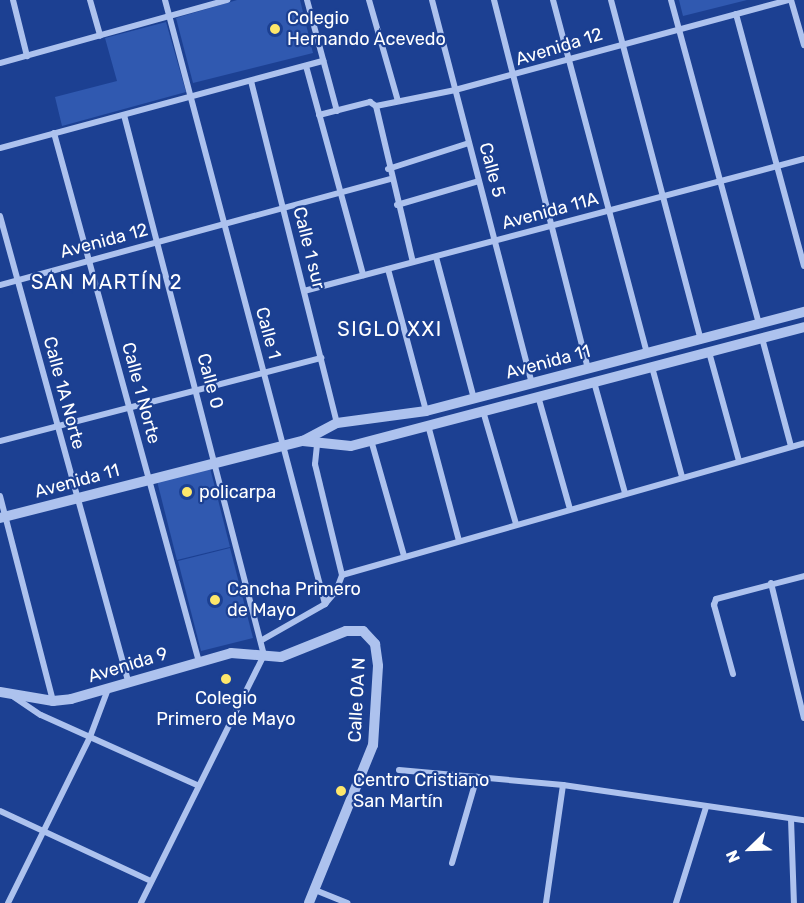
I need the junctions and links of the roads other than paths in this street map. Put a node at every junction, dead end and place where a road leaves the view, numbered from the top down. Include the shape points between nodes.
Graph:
1 (13, 0) edge
2 (90, 0) edge
3 (165, 0) edge
4 (227, 0) edge
5 (307, 0) edge
6 (369, 0) edge
7 (432, 0) edge
8 (494, 0) edge
9 (553, 0) edge
10 (611, 0) edge
11 (672, 0) edge
12 (790, 0) edge
13 (736, 14) junction
14 (168, 16) junction
15 (679, 28) junction
16 (100, 36) junction
17 (622, 43) junction
18 (804, 45) edge
19 (27, 56) junction
20 (569, 60) junction
21 (323, 61) junction
22 (0, 63) edge
23 (306, 66) junction
24 (513, 76) junction
25 (251, 81) junction
26 (455, 90) junction
27 (190, 97) junction
28 (398, 102) junction
29 (376, 106) junction
30 (337, 111) junction
31 (124, 114) junction
32 (319, 116) junction
33 (54, 133) junction
34 (469, 143) junction
35 (0, 148) edge
36 (804, 159) edge
37 (777, 167) junction
38 (388, 169) junction
39 (390, 179) junction
40 (479, 181) junction
41 (722, 182) junction
42 (341, 192) junction
43 (663, 196) junction
44 (397, 205) junction
45 (284, 208) junction
46 (610, 212) junction
47 (0, 216) edge
48 (224, 224) junction
49 (552, 226) junction
50 (495, 241) junction
51 (158, 242) junction
52 (436, 256) junction
53 (89, 261) junction
54 (413, 262) junction
55 (804, 266) edge
56 (388, 269) junction
57 (363, 275) junction
58 (17, 280) junction
59 (0, 285) edge
60 (304, 291) junction
61 (804, 312) edge
62 (759, 324) junction
63 (804, 327) edge
64 (762, 338) junction
65 (701, 340) junction
66 (709, 352) junction
67 (647, 353) junction
68 (321, 358) junction
69 (652, 367) junction
70 (588, 368) junction
71 (263, 373) junction
72 (594, 382) junction
73 (532, 383) junction
74 (197, 391) junction
75 (538, 396) junction
76 (474, 399) junction
77 (129, 408) junction
78 (426, 411) junction
79 (483, 411) junction
80 (337, 423) junction
81 (428, 425) junction
82 (58, 426) junction
83 (371, 440) junction
84 (0, 441) edge
85 (303, 441) junction
86 (804, 442) edge
87 (317, 445) junction
88 (282, 446) junction
89 (791, 446) junction
90 (216, 461) junction
91 (739, 461) junction
92 (682, 477) junction
93 (149, 479) junction
94 (625, 493) junction
95 (0, 496) edge
96 (77, 498) junction
97 (570, 509) junction
98 (3, 518) edge
99 (516, 524) junction
100 (459, 541) junction
101 (404, 556) junction
102 (342, 575) junction
103 (804, 576) edge
104 (771, 583) junction
105 (325, 604) junction
106 (262, 640) junction
107 (264, 655) junction
108 (199, 662) junction
109 (733, 674) dead end
110 (128, 682) junction
111 (108, 688) junction
112 (4, 692) edge
113 (53, 701) junction
114 (803, 713) edge
115 (90, 737) junction
116 (399, 770) dead end
117 (477, 777) junction
118 (197, 785) junction
119 (563, 785) junction
120 (706, 807) junction
121 (0, 812) edge
122 (791, 819) junction
123 (804, 820) edge
124 (43, 832) junction
125 (452, 863) dead end
126 (151, 881) junction
127 (315, 890) junction
128 (8, 903) edge
129 (141, 903) edge
130 (309, 903) edge
131 (347, 903) edge
132 (546, 903) edge
133 (676, 903) edge
134 (794, 903) edge

1 - 19 street
2 - 16 street
3 - 14 street, Calle 1
4 - 14 street
5 - 21 street
6 - 28 street
7 - 26 street, Calle 5
8 - 24 street
9 - 20 street
10 - 17 street
11 - 15 street
12 - 13 street, Avenida 12
12 - 18 street
13 - 15 street, Avenida 12
13 - 37 street
14 - 16 street
14 - 27 street, Calle 1
15 - 17 street, Avenida 12
15 - 41 street
16 - 19 street
17 - 20 street, Avenida 12
17 - 43 street
19 - 22 street
20 - 24 street, Avenida 12
20 - 46 street
21 - 23 street
21 - 30 street
23 - 25 street
23 - 32 street
24 - 26 street, Avenida 12
24 - 49 street
25 - 27 street
25 - 45 street, Calle 1 sur
26 - 28 street, Avenida 12
26 - 34 street, Calle 5
27 - 31 street
27 - 48 street, Calle 1
28 - 29 street, Avenida 12
29 - 30 street, Avenida 12 via 370,102
29 - 38 street
30 - 32 street, Avenida 12
31 - 33 street
31 - 51 street, Calle 0
32 - 42 street
33 - 35 street
33 - 53 street, Calle 1 Norte
34 - 38 street
34 - 40 street, Calle 5
36 - 37 street, Avenida 11A
37 - 41 street, Avenida 11A
37 - 55 street
38 - 39 street
39 - 42 street, Avenida 12
39 - 44 street
40 - 44 street
40 - 50 street, Calle 5
41 - 43 street, Avenida 11A
41 - 62 street
42 - 45 street, Avenida 12
42 - 57 street
43 - 46 street, Avenida 11A
43 - 65 street
44 - 54 street
45 - 48 street, Avenida 12
45 - 60 street, Calle 1 sur
46 - 49 street, Avenida 11A
46 - 67 street
47 - 58 street, Calle 1A Norte
48 - 51 street, Avenida 12
48 - 71 street, Calle 1
49 - 50 street, Avenida 11A
49 - 70 street
50 - 52 street, Avenida 11A
50 - 73 street, Calle 5
51 - 53 street, Avenida 12
51 - 74 street, Calle 0
52 - 54 street, Avenida 11A
52 - 76 street
53 - 58 street, Avenida 12
53 - 77 street, Calle 1 Norte
54 - 56 street, Avenida 11A
56 - 57 street, Avenida 11A
56 - 78 street
57 - 60 street, Avenida 11A
58 - 59 street, Avenida 12
58 - 82 street, Calle 1A Norte
60 - 68 street, Calle 1 sur
61 - 62 street, Avenida 11
62 - 65 street, Avenida 11
63 - 64 street, Avenida 11
64 - 66 street, Avenida 11
64 - 89 street
65 - 67 street, Avenida 11
66 - 69 street, Avenida 11
66 - 91 street
67 - 70 street, Avenida 11
68 - 71 street
68 - 80 street, Calle 1 sur
69 - 72 street, Avenida 11
69 - 92 street
70 - 73 street, Avenida 11
71 - 74 street
71 - 88 street, Calle 1
72 - 75 street, Avenida 11
72 - 94 street
73 - 76 street, Avenida 11
74 - 77 street
74 - 90 street, Calle 0
75 - 79 street, Avenida 11
75 - 97 street
76 - 78 street, Avenida 11
77 - 82 street
77 - 93 street, Calle 1 Norte
78 - 80 street, Avenida 11
79 - 81 street, Avenida 11
79 - 99 street
80 - 85 street, Avenida 11
81 - 83 street, Avenida 11
81 - 100 street
82 - 84 street
82 - 96 street, Calle 1A Norte
83 - 87 street, Avenida 11 via 351,446
83 - 101 street
85 - 87 street, Avenida 11
85 - 88 street, Avenida 11
86 - 89 street
87 - 102 street via 315,464
88 - 90 street, Avenida 11
88 - 105 street, Calle 1
89 - 91 street
90 - 93 street, Avenida 11
90 - 106 street, Calle 0
91 - 92 street
92 - 94 street
93 - 96 street, Avenida 11
93 - 108 street, Calle 1 Norte
94 - 97 street
95 - 98 street
96 - 98 street, Avenida 11
96 - 110 street, Calle 1A Norte
97 - 99 street
98 - 113 street
99 - 100 street
100 - 101 street
101 - 102 street
102 - 105 street
103 - 104 street
104 - 109 street via 716,599 714,605
104 - 114 street
105 - 106 street
106 - 107 street, Calle 0
107 - 108 street, Avenida 9 via 231,653
107 - 118 street
107 - 127 street, Calle 0A N via 281,657 346,631 363,631 375,644 378,666 369,762
108 - 110 street, Avenida 9
110 - 111 street, Avenida 9
111 - 113 street, Avenida 9
111 - 115 street
112 - 113 street, Avenida 9
112 - 115 street via 41,715
115 - 118 street
115 - 124 street
116 - 117 street
117 - 119 street
117 - 125 street
118 - 126 street
119 - 120 street
119 - 132 street
120 - 122 street
120 - 133 street
121 - 124 street
122 - 123 street
122 - 134 street
124 - 126 street
124 - 128 street
126 - 129 street
127 - 130 street, Calle 0A N
127 - 131 street

